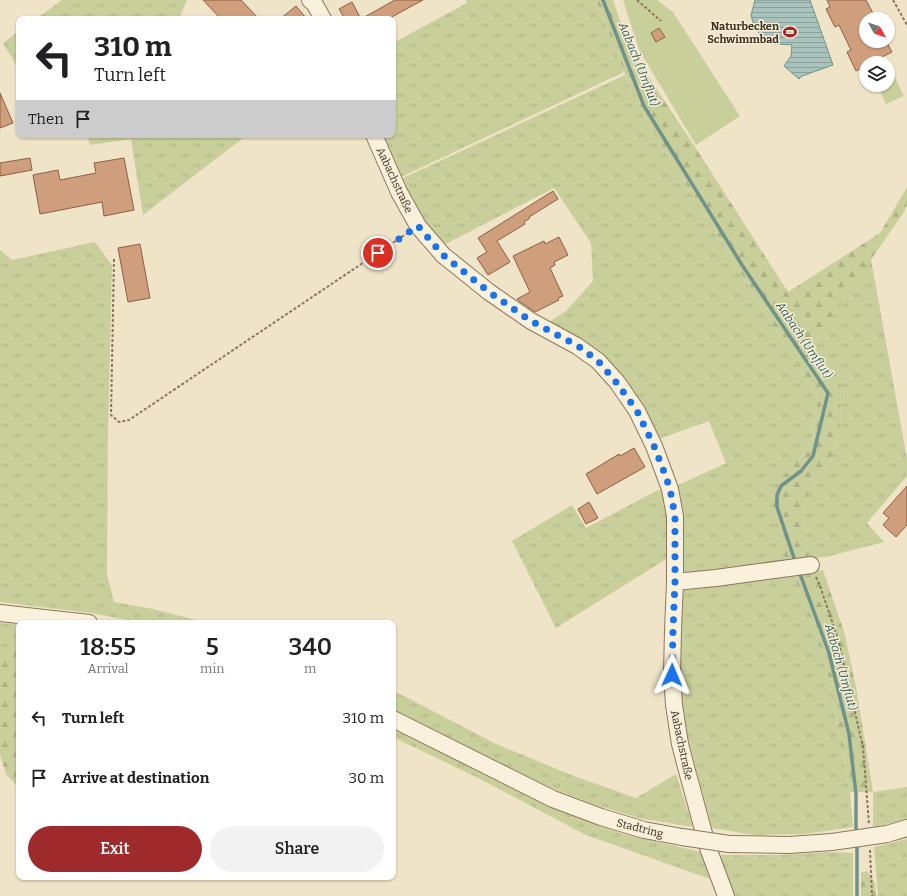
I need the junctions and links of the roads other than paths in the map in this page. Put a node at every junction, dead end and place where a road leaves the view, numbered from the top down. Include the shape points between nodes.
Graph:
1 (310, 0) edge
2 (321, 16) edge
3 (375, 138) edge
4 (802, 566) road end
5 (675, 582) junction
6 (0, 613) edge
7 (63, 620) edge
8 (396, 720) edge
9 (907, 828) edge
10 (726, 896) edge

1 - 2 street
3 - 5 street, Aabachstraße via 399,192 418,226 443,255 531,321 578,346 598,361 637,411 654,446 670,489 675,516
4 - 5 street
5 - 10 street, Aabachstraße via 672,675 680,744 708,848
6 - 7 street
8 - 9 street, Stadtring, bridge via 553,799 600,817 682,838 729,844 789,845 832,842 887,834

